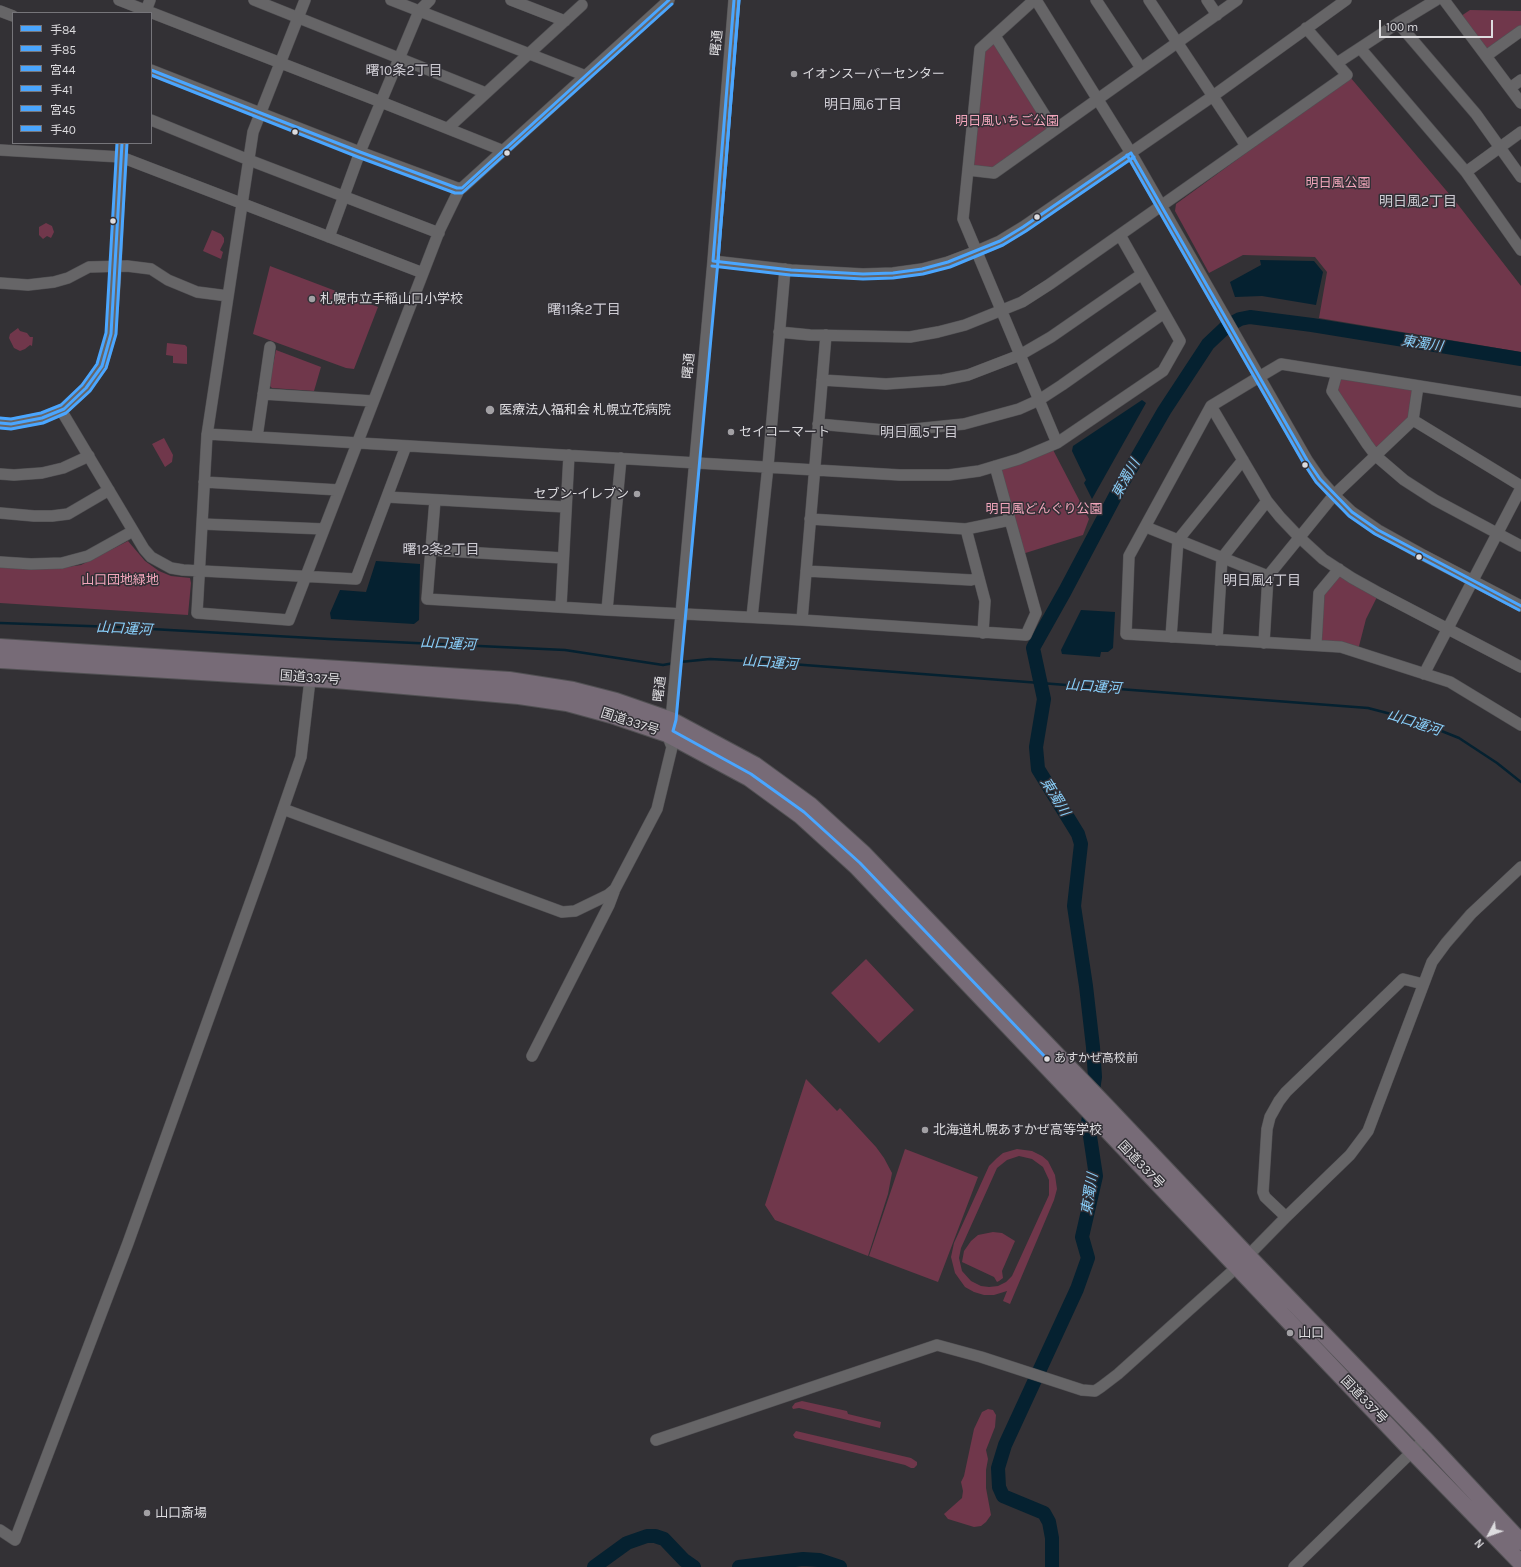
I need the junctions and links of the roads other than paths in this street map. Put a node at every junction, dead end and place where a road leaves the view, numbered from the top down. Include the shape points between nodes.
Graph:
1 (119, 0) edge
2 (150, 0) edge
3 (254, 0) edge
4 (305, 0) edge
5 (391, 0) edge
6 (430, 0) edge
7 (511, 0) edge
8 (669, 0) edge
9 (734, 0) edge
10 (1035, 0) edge
11 (1096, 0) edge
12 (1149, 0) edge
13 (1207, 0) edge
14 (1237, 0) edge
15 (1346, 0) edge
16 (1436, 0) edge
17 (1444, 0) edge
18 (582, 5) dead end
19 (0, 11) edge
20 (419, 11) junction
21 (145, 12) edge
22 (1217, 14) junction
23 (152, 15) edge
24 (12, 16) edge
25 (299, 17) junction
26 (565, 21) junction
27 (1398, 23) junction
28 (1306, 28) junction
29 (1521, 31) edge
30 (994, 36) junction
31 (1178, 42) junction
32 (1360, 48) junction
33 (529, 54) junction
34 (1486, 56) junction
35 (399, 58) junction
36 (281, 63) junction
37 (1337, 64) junction
38 (1141, 68) junction
39 (152, 70) edge
40 (586, 76) junction
41 (1521, 80) edge
42 (1510, 88) junction
43 (486, 93) junction
44 (1213, 96) junction
45 (1098, 99) junction
46 (381, 102) junction
47 (1521, 103) edge
48 (260, 113) junction
49 (152, 120) edge
50 (448, 128) junction
51 (1054, 130) junction
52 (1521, 132) edge
53 (122, 144) edge
54 (1246, 146) junction
55 (1500, 147) junction
56 (0, 150) edge
57 (504, 151) junction
58 (360, 152) junction
59 (1131, 153) junction
60 (121, 157) junction
61 (249, 160) junction
62 (968, 170) junction
63 (1466, 172) junction
64 (1521, 178) edge
65 (460, 188) junction
66 (344, 196) junction
67 (242, 203) junction
68 (1161, 205) junction
69 (438, 233) junction
70 (1120, 235) junction
71 (329, 237) junction
72 (1521, 250) edge
73 (978, 251) junction
74 (713, 262) junction
75 (116, 266) junction
76 (785, 269) junction
77 (423, 273) junction
78 (1142, 274) junction
79 (0, 283) edge
80 (228, 296) junction
81 (1002, 311) junction
82 (1164, 313) junction
83 (779, 332) junction
84 (826, 335) junction
85 (270, 347) dead end
86 (1020, 355) junction
87 (1337, 373) junction
88 (1259, 377) junction
89 (822, 380) junction
90 (1418, 386) junction
91 (263, 394) junction
92 (1039, 400) junction
93 (374, 401) junction
94 (1521, 402) edge
95 (1211, 406) junction
96 (61, 410) junction
97 (1413, 420) junction
98 (0, 423) edge
99 (818, 424) junction
100 (207, 434) junction
101 (257, 437) junction
102 (357, 443) junction
103 (1057, 443) junction
104 (406, 446) junction
105 (570, 455) junction
106 (89, 456) junction
107 (1376, 456) junction
108 (621, 458) junction
109 (1243, 460) junction
110 (695, 462) junction
111 (768, 466) junction
112 (994, 466) junction
113 (814, 469) junction
114 (0, 474) edge
115 (204, 482) junction
116 (1521, 487) edge
117 (109, 490) junction
118 (339, 490) junction
119 (1334, 495) junction
120 (387, 497) junction
121 (436, 500) junction
122 (1267, 501) junction
123 (566, 507) junction
124 (0, 513) edge
125 (810, 518) junction
126 (1010, 520) junction
127 (202, 524) junction
128 (1146, 526) junction
129 (324, 529) junction
130 (966, 529) junction
131 (133, 531) junction
132 (1497, 534) junction
133 (1299, 537) junction
134 (1178, 540) junction
135 (1521, 546) edge
136 (431, 550) junction
137 (564, 558) junction
138 (1222, 558) junction
139 (0, 562) edge
140 (1339, 570) junction
141 (199, 571) junction
142 (806, 571) junction
143 (1268, 576) junction
144 (305, 577) junction
145 (979, 578) junction
146 (1473, 581) junction
147 (561, 606) junction
148 (1521, 606) edge
149 (607, 610) junction
150 (681, 614) junction
151 (752, 617) junction
152 (802, 620) junction
153 (1448, 629) junction
154 (983, 633) junction
155 (1171, 637) junction
156 (1217, 640) junction
157 (1264, 643) junction
158 (1316, 645) junction
159 (0, 647) edge
160 (0, 660) edge
161 (1521, 667) edge
162 (311, 673) junction
163 (1424, 674) junction
164 (1521, 725) edge
165 (669, 727) junction
166 (283, 808) junction
167 (1521, 868) edge
168 (615, 889) junction
169 (1423, 984) junction
170 (532, 1056) dead end
171 (1286, 1217) junction
172 (1243, 1262) junction
173 (1425, 1439) junction
174 (656, 1440) dead end
175 (1412, 1451) junction
176 (0, 1530) edge
177 (1521, 1542) edge
178 (1521, 1563) edge
179 (1294, 1567) edge

1 - 21 street
2 - 21 street
3 - 25 street
4 - 25 street
5 - 20 street
6 - 20 street
7 - 26 street
8 - 40 street
9 - 74 street, 曙通
10 - 30 street
10 - 45 street
11 - 38 street
12 - 31 street
13 - 22 street
14 - 22 street
15 - 28 street
16 - 27 street
17 - 34 street
18 - 26 street
19 - 24 street
20 - 33 street
20 - 35 street
22 - 31 street
23 - 36 street
25 - 35 street
25 - 36 street
26 - 33 street
27 - 32 street
27 - 55 street via 1476,114
28 - 37 street
28 - 44 street
29 - 34 street
30 - 51 street
30 - 62 street via 980,49
31 - 38 street
31 - 44 street
32 - 37 street
32 - 63 street
33 - 40 street
33 - 43 street
34 - 42 street
35 - 43 street
35 - 46 street
36 - 46 street
36 - 48 street
37 - 54 street via 1347,75
38 - 45 street
39 - 48 street
40 - 57 street
41 - 42 street
42 - 47 street
43 - 50 street
44 - 54 street
44 - 59 street
45 - 51 street
45 - 59 street
46 - 50 street
46 - 58 street
48 - 58 street
48 - 61 street via 253,132
49 - 61 street
50 - 57 street
51 - 62 street via 994,173
52 - 55 street
53 - 60 street
54 - 68 street
55 - 63 street
55 - 64 street
56 - 60 street
57 - 65 street via 467,185
58 - 65 street
58 - 66 street
59 - 68 street
59 - 73 street via 1023,228
60 - 67 street
60 - 75 street
61 - 66 street
61 - 67 street
62 - 73 street via 963,219
63 - 72 street
65 - 69 street
66 - 69 street
66 - 71 street
67 - 71 street
67 - 80 street
68 - 70 street
68 - 88 street
69 - 77 street
70 - 78 street
70 - 81 street via 1050,284
71 - 77 street
73 - 76 street via 922,269 893,273 832,273
73 - 81 street
74 - 76 street
74 - 110 street, 曙通
75 - 79 street via 89,267 54,282 28,285
75 - 80 street via 151,269 168,280 197,292
75 - 96 street via 111,334 102,366 86,388
76 - 83 street
77 - 93 street
78 - 82 street
78 - 86 street via 1051,337
80 - 100 street
81 - 84 street via 965,325 910,337
81 - 86 street
82 - 92 street
82 - 103 street via 1180,341 1163,372
83 - 84 street
83 - 111 street
84 - 89 street
85 - 91 street
86 - 89 street via 968,375 943,380 886,384
86 - 92 street
87 - 88 street via 1281,364
87 - 90 street
87 - 107 street via 1332,391
88 - 95 street
88 - 119 street via 1307,460
89 - 99 street
90 - 94 street
90 - 97 street
91 - 93 street
91 - 101 street
92 - 99 street via 993,417 951,426 895,431
92 - 103 street
93 - 102 street
95 - 109 street
95 - 128 street
96 - 98 street via 42,418 11,424
96 - 106 street
97 - 107 street
97 - 116 street
99 - 113 street
100 - 101 street
100 - 115 street
101 - 102 street
102 - 104 street
102 - 118 street
103 - 112 street
104 - 105 street
104 - 120 street
105 - 108 street
105 - 123 street
106 - 114 street via 63,468 42,473
106 - 117 street
107 - 119 street
107 - 132 street via 1404,480 1435,500
108 - 110 street
108 - 149 street
109 - 122 street
109 - 134 street
110 - 111 street
110 - 150 street, 曙通
111 - 113 street
111 - 151 street
112 - 113 street via 949,475
112 - 126 street
113 - 125 street
115 - 118 street
115 - 127 street
116 - 132 street
117 - 124 street via 68,514 34,516
117 - 131 street
118 - 129 street
119 - 133 street
119 - 146 street via 1352,512 1378,530
120 - 121 street
120 - 144 street via 356,579
121 - 123 street
121 - 136 street
122 - 133 street
122 - 138 street
123 - 137 street
125 - 130 street
125 - 142 street
126 - 130 street
126 - 154 street via 1036,613 1026,635
127 - 129 street
127 - 141 street
128 - 134 street
128 - 155 street via 1129,556 1126,634
129 - 144 street
130 - 145 street
131 - 139 street via 88,556 62,563
131 - 141 street via 151,556 171,568
132 - 135 street
132 - 146 street
133 - 140 street
133 - 143 street
134 - 138 street
134 - 155 street
136 - 137 street
136 - 147 street via 427,599
137 - 147 street
138 - 143 street
138 - 156 street
140 - 153 street
140 - 158 street via 1319,594
141 - 144 street
141 - 144 street via 197,613 289,620
142 - 145 street via 971,580
142 - 152 street
143 - 157 street
145 - 154 street via 985,601
146 - 148 street
146 - 153 street
147 - 149 street
149 - 150 street
150 - 151 street
150 - 165 street, 曙通
151 - 152 street
152 - 154 street
153 - 161 street
153 - 163 street
155 - 156 street
156 - 157 street
157 - 158 street
158 - 163 street via 1341,647
159 - 162 highway, 国道337号
160 - 162 highway, 国道337号
162 - 165 highway, 国道337号 via 509,680 609,699
162 - 166 street via 301,757
163 - 164 street via 1450,682
165 - 168 street, 曙通 via 672,747 657,809
165 - 172 highway, 国道337号 via 749,778 800,816 856,866 1101,1124
165 - 172 highway, 国道337号 via 755,766 810,806 864,854 1107,1107
166 - 168 street via 562,912 575,912
166 - 176 street via 128,1243 16,1540
167 - 169 street via 1471,914 1446,943 1432,962
168 - 170 street, 曙通
169 - 171 street via 1368,1131 1350,1155
169 - 171 street via 1404,979 1279,1101 1267,1129 1263,1192
171 - 172 street
172 - 173 highway, 国道337号
172 - 174 street via 1118,1374 1095,1391 1082,1390 942,1345 933,1346
172 - 175 highway, 国道337号
173 - 175 street
173 - 177 highway, 国道337号
175 - 178 highway, 国道337号
175 - 179 street

